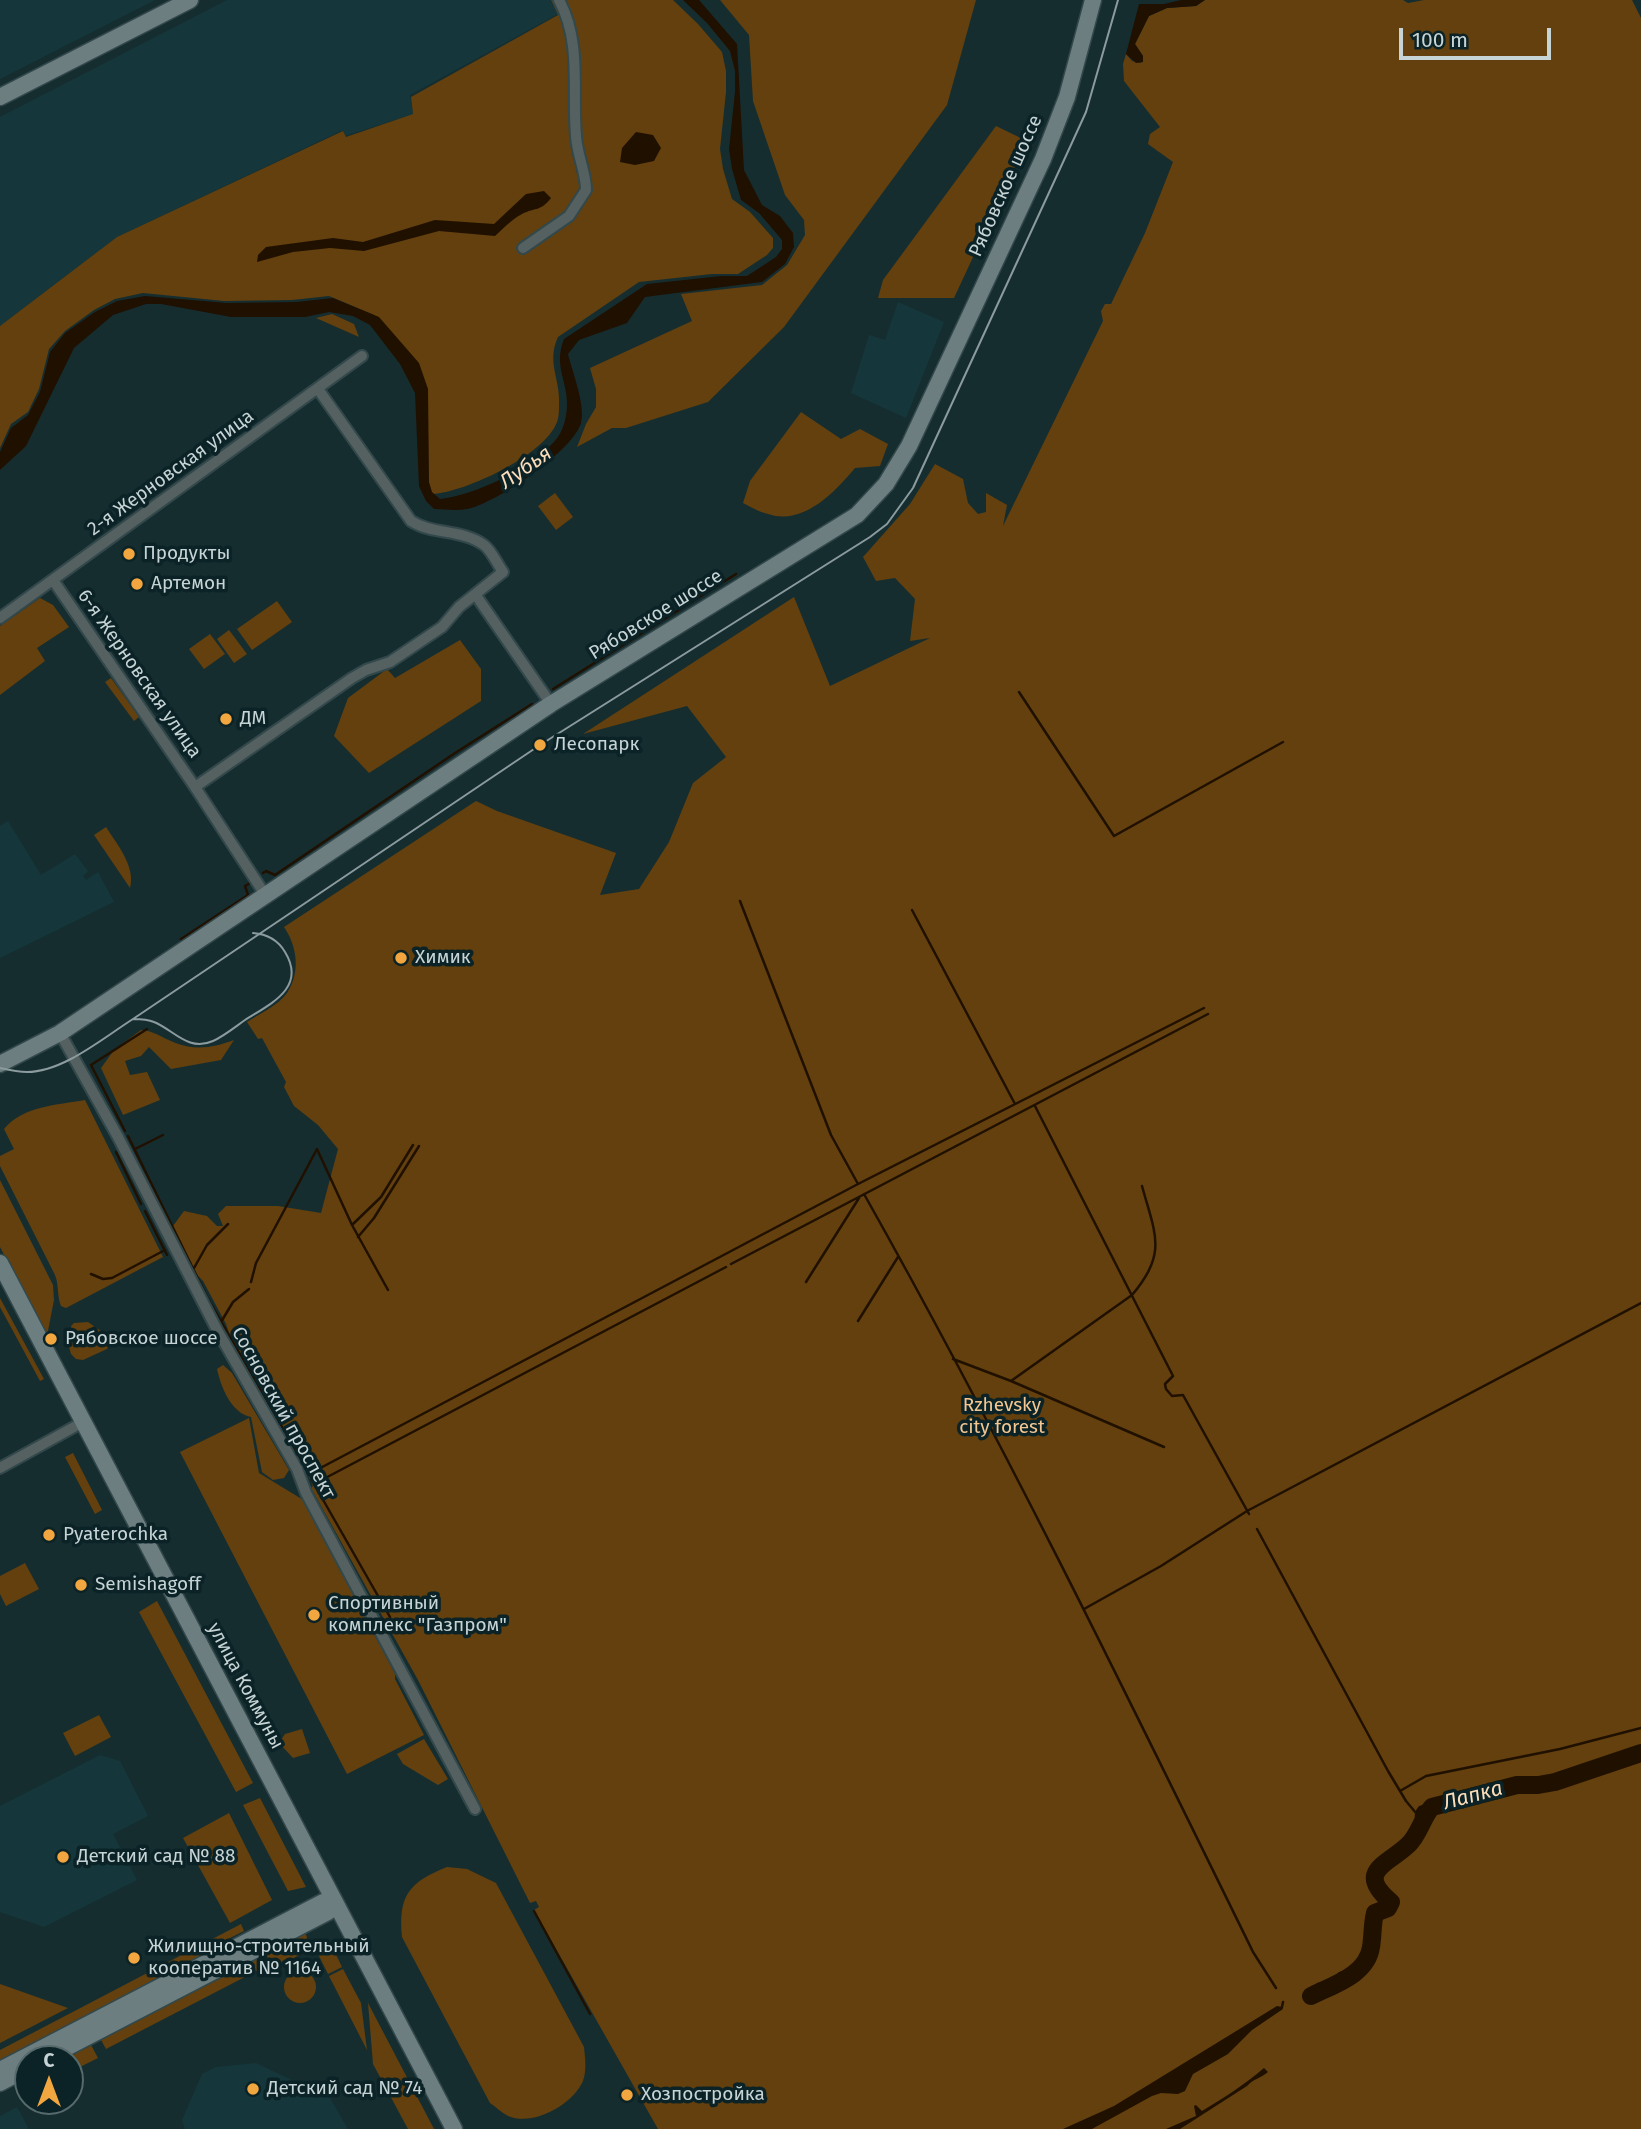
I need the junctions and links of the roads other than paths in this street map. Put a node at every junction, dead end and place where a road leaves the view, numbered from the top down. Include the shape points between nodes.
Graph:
1 (190, 0) edge
2 (559, 0) edge
3 (1093, 0) edge
4 (0, 97) edge
5 (523, 248) dead end
6 (362, 356) dead end
7 (318, 389) junction
8 (53, 580) junction
9 (475, 594) junction
10 (0, 618) edge
11 (551, 704) junction
12 (195, 787) junction
13 (266, 895) junction
14 (60, 1033) junction
15 (0, 1064) edge
16 (0, 1263) edge
17 (0, 1286) edge
18 (79, 1425) junction
19 (0, 1468) edge
20 (475, 1809) dead end
21 (328, 1905) junction
22 (71, 2045) edge
23 (0, 2070) edge
24 (442, 2129) edge
25 (454, 2129) edge

1 - 4 main road
2 - 5 street via 574,53 575,134 586,190 569,216
3 - 11 main road, Рябовское шоссе via 1067,97 1043,159 909,446 886,484 838,528
6 - 7 street, 2-я Жерновская улица
7 - 8 street, 2-я Жерновская улица
7 - 9 street, 6-я Жерновская улица via 411,521 485,546 503,572
8 - 10 street, 2-я Жерновская улица
8 - 12 street, 6-я Жерновская улица
9 - 11 street
9 - 12 street, 6-я Жерновская улица via 442,627 390,663 352,678
11 - 13 main road, Рябовское шоссе
12 - 13 street
13 - 14 main road, Рябовское шоссе
14 - 15 main road, Рябовское шоссе
14 - 20 street, Сосновский проспект
16 - 18 main road, улица Коммуны
17 - 18 main road, улица Коммуны
18 - 19 street
18 - 21 main road, улица Коммуны
21 - 22 main road
21 - 23 main road
21 - 24 main road, улица Коммуны
21 - 25 main road, улица Коммуны

